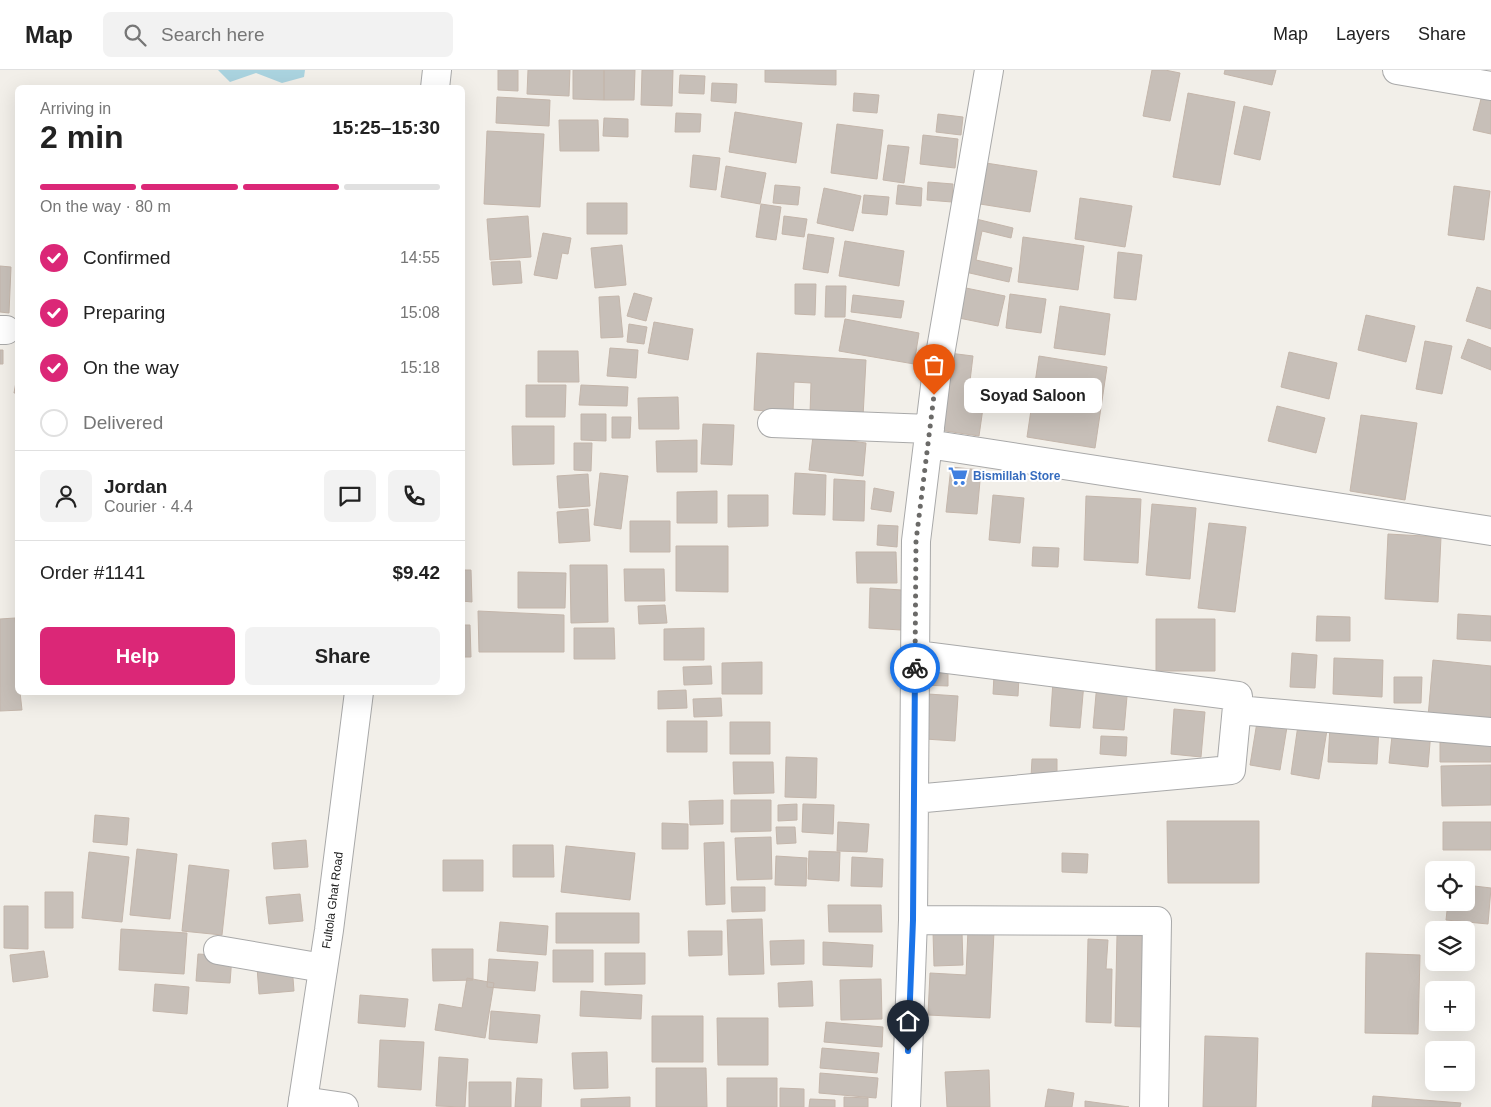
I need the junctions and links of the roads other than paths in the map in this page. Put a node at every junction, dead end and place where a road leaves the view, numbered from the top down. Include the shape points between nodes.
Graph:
1 (438, 70) edge
2 (989, 70) edge
3 (1396, 70) edge
4 (436, 85) edge
5 (1491, 86) edge
6 (772, 423) dead end
7 (929, 436) junction
8 (1491, 531) edge
9 (916, 655) junction
10 (359, 695) edge
11 (1237, 710) junction
12 (1491, 732) edge
13 (914, 799) junction
14 (913, 920) junction
15 (218, 950) dead end
16 (323, 968) junction
17 (302, 1104) edge
18 (344, 1107) edge
19 (906, 1107) edge
20 (1154, 1107) edge

1 - 4 street
2 - 7 street
3 - 5 street
6 - 7 street
7 - 8 street
7 - 9 street via 916,541
9 - 11 street via 1238,696
9 - 13 street
10 - 16 street, Fultola Ghat Road
11 - 12 street
11 - 13 street via 1231,770
13 - 14 street
14 - 19 street
14 - 20 street via 1157,921
15 - 16 street
16 - 17 street, Fultola Ghat Road
17 - 18 street

